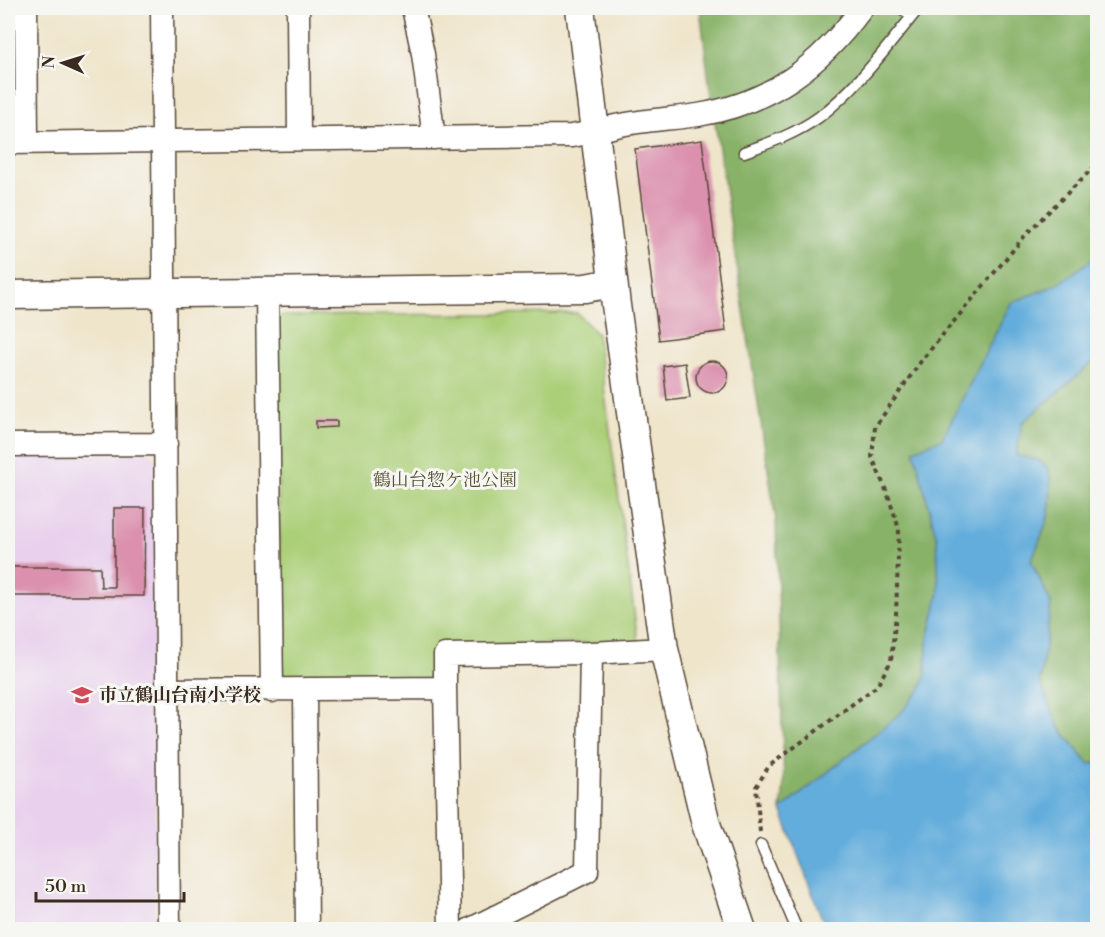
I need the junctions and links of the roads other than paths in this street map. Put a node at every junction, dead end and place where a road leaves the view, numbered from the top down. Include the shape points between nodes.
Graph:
1 (26, 8) edge
2 (162, 8) edge
3 (298, 8) edge
4 (413, 8) edge
5 (580, 8) edge
6 (862, 8) edge
7 (901, 8) edge
8 (916, 12) edge
9 (597, 133) junction
10 (434, 138) junction
11 (299, 139) junction
12 (164, 141) junction
13 (17, 142) edge
14 (744, 152) dead end
15 (613, 283) junction
16 (267, 292) junction
17 (164, 293) junction
18 (8, 295) edge
19 (166, 444) junction
20 (8, 445) edge
21 (664, 649) junction
22 (591, 653) junction
23 (445, 688) junction
24 (168, 690) junction
25 (272, 691) junction
26 (305, 691) junction
27 (761, 845) road end
28 (169, 930) edge
29 (306, 930) edge
30 (450, 930) edge
31 (469, 930) edge
32 (742, 930) edge
33 (797, 930) edge

1 - 13 street
2 - 12 street
3 - 11 street
4 - 10 street
5 - 9 street
6 - 9 street via 799,74 777,90 748,103 615,126
7 - 8 lane
8 - 14 lane via 856,84 819,117 782,139
9 - 10 street
9 - 15 street
10 - 11 street
11 - 12 street
12 - 13 street
12 - 17 street
15 - 16 street via 585,288
15 - 21 street
16 - 17 street
16 - 25 street
17 - 18 street
17 - 19 street
19 - 20 street
19 - 24 street
21 - 22 street
21 - 32 street via 706,824
22 - 23 street via 445,656
22 - 31 street via 587,871
23 - 26 street
23 - 30 street
24 - 25 street
24 - 28 street
25 - 26 street
26 - 29 street
27 - 33 lane

